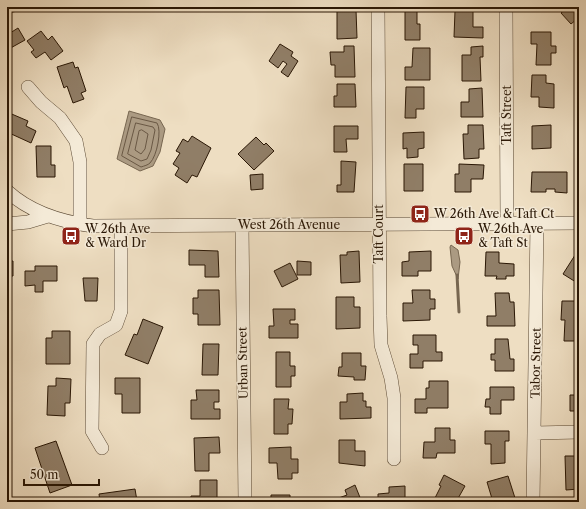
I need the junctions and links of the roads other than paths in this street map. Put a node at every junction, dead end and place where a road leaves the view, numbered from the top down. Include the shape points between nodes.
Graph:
1 (378, 7) edge
2 (506, 7) edge
3 (28, 87) dead end
4 (7, 191) edge
5 (48, 216) junction
6 (507, 223) junction
7 (537, 223) junction
8 (579, 223) edge
9 (7, 224) edge
10 (80, 224) junction
11 (379, 224) junction
12 (242, 225) junction
13 (121, 226) junction
14 (579, 432) edge
15 (535, 433) junction
16 (102, 448) dead end
17 (394, 459) dead end
18 (245, 502) edge
19 (533, 502) edge

1 - 11 street, Taft Court
2 - 6 street, Taft Street
3 - 10 street via 60,118 76,141 80,162
4 - 5 street, West 26th Avenue via 24,204
5 - 9 street via 28,222
5 - 10 street, West 26th Avenue
6 - 7 street, West 26th Avenue
6 - 11 street, West 26th Avenue
7 - 8 street, West 26th Avenue
7 - 15 street, Tabor Street
10 - 13 street, West 26th Avenue
11 - 12 street, West 26th Avenue
11 - 17 street, Taft Court via 381,345 394,398
12 - 13 street, West 26th Avenue
12 - 18 street, Urban Street
13 - 16 street via 121,311 116,325 100,334 93,344 92,431
14 - 15 street
15 - 19 street, Tabor Street

